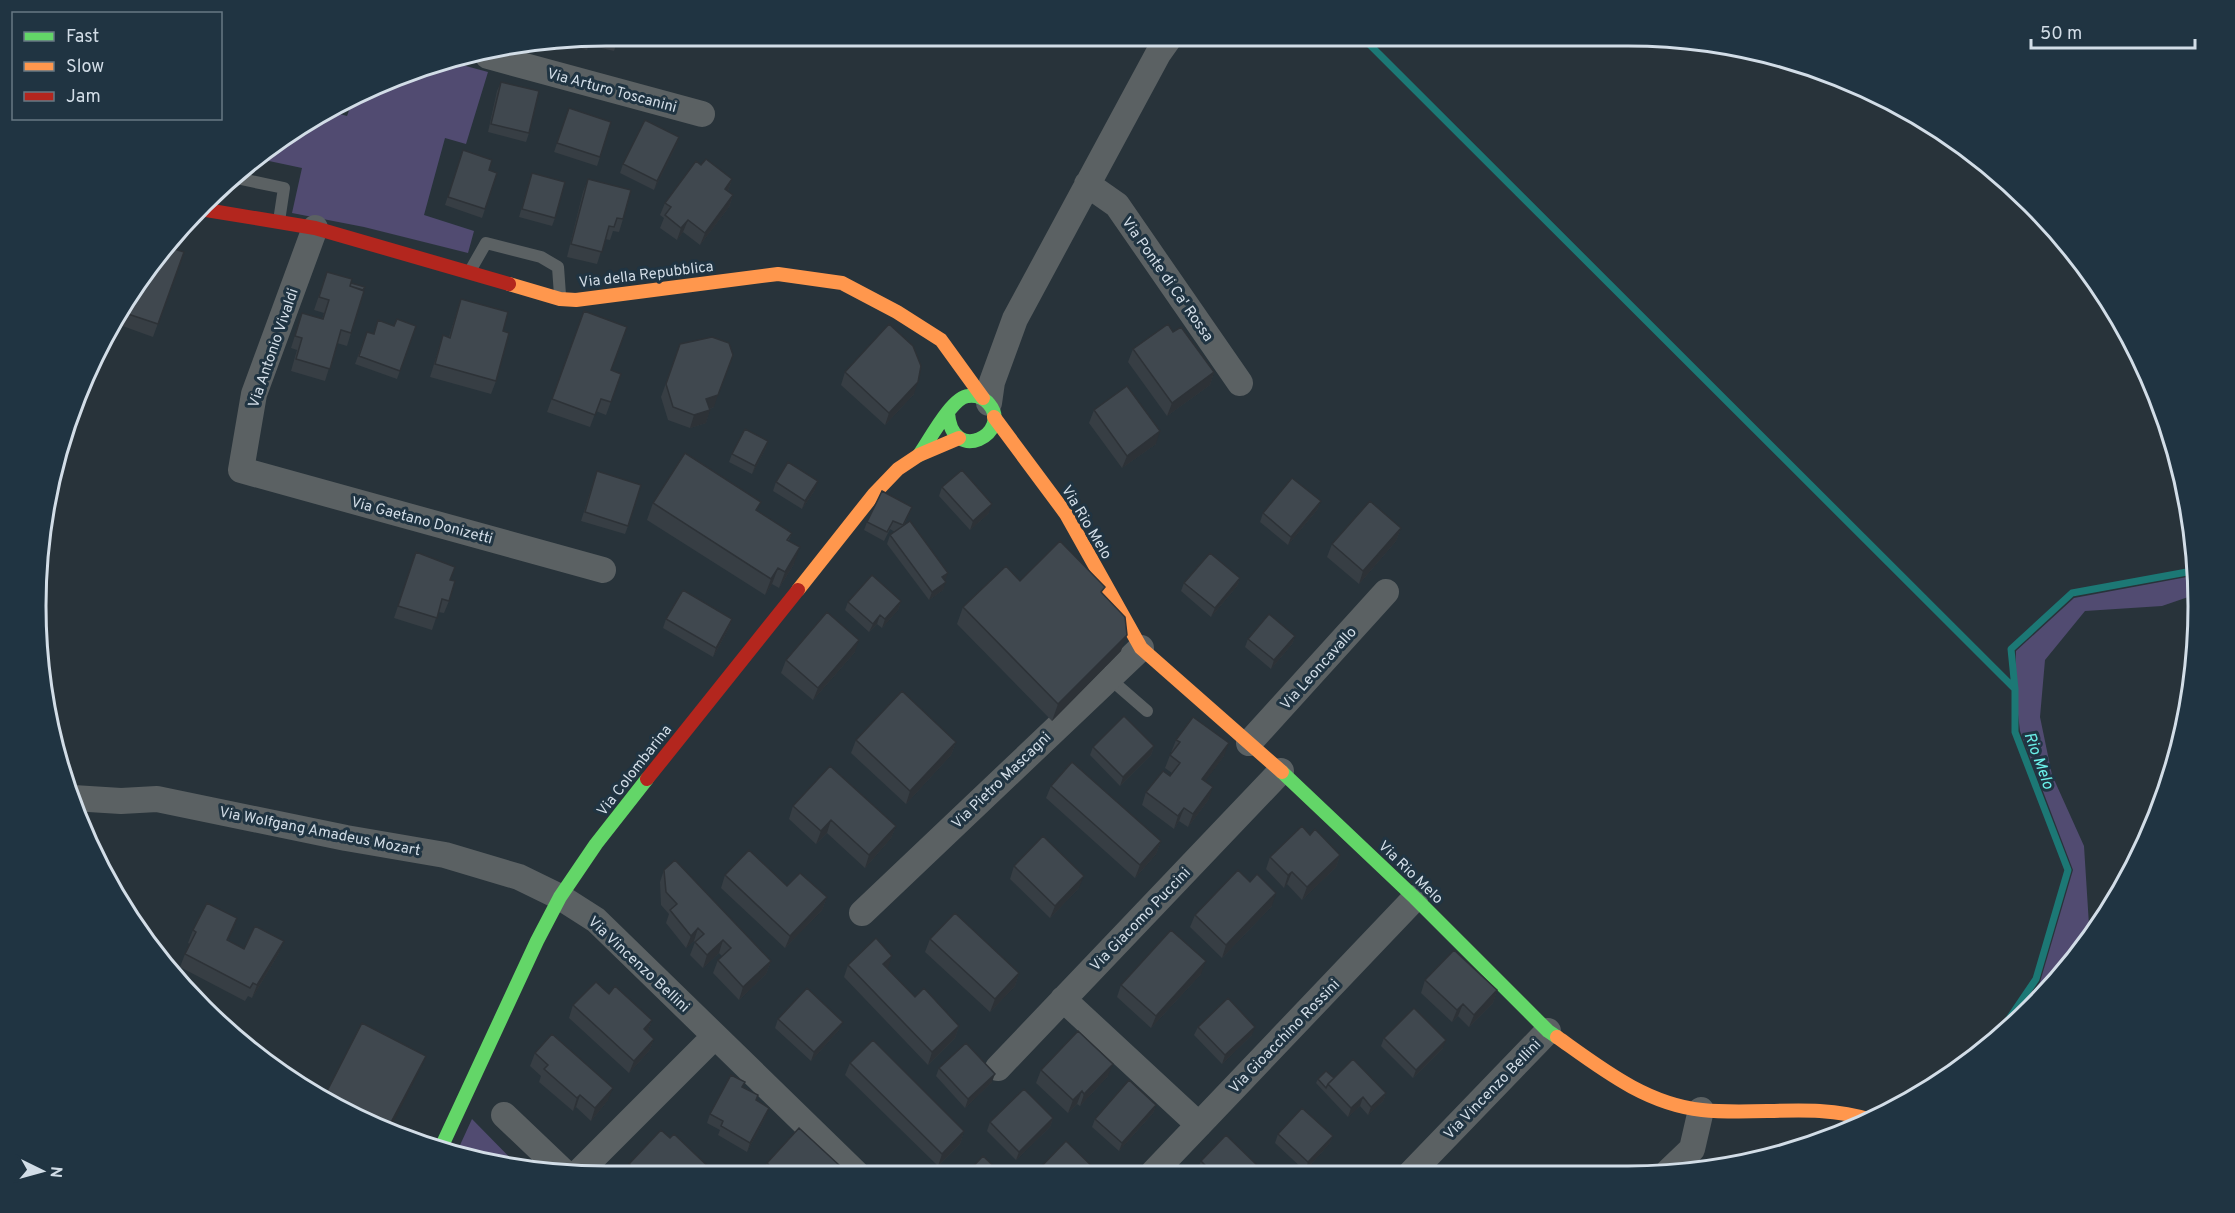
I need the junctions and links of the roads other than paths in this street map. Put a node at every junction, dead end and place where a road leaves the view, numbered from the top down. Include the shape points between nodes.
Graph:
1 (1164, 46) edge
2 (494, 58) edge
3 (702, 114) dead end
4 (244, 180) edge
5 (1087, 184) junction
6 (214, 208) edge
7 (279, 222) junction
8 (315, 228) junction
9 (468, 274) junction
10 (560, 299) junction
11 (941, 340) junction
12 (946, 373) dead end
13 (1240, 383) dead end
14 (950, 405) junction
15 (989, 406) junction
16 (966, 440) junction
17 (991, 451) dead end
18 (919, 455) junction
19 (1010, 459) dead end
20 (241, 470) joint
21 (1036, 473) junction
22 (603, 570) dead end
23 (1386, 592) dead end
24 (1141, 648) junction
25 (1109, 678) junction
26 (1147, 711) dead end
27 (1250, 743) junction
28 (1281, 771) junction
29 (80, 798) edge
30 (560, 897) junction
31 (1415, 898) junction
32 (862, 913) dead end
33 (1063, 999) junction
34 (1548, 1031) junction
35 (715, 1036) junction
36 (998, 1068) dead end
37 (1701, 1110) junction
38 (504, 1115) dead end
39 (1858, 1117) edge
40 (1199, 1125) junction
41 (444, 1142) edge
42 (555, 1164) edge
43 (1676, 1164) edge
44 (586, 1165) edge
45 (849, 1166) edge
46 (1160, 1166) edge
47 (1418, 1166) edge

1 - 5 street
2 - 3 street, Via Arturo Toscanini
4 - 7 lane via 284,188
5 - 13 street, Via Ponte di Ca' Rossa via 1117,205
5 - 15 street via 1015,319 992,382
6 - 7 street, Via della Repubblica
7 - 8 street, Via della Repubblica
8 - 9 street, Via della Repubblica
8 - 20 street, Via Antonio Vivaldi via 254,394
9 - 10 street, Via della Repubblica
9 - 10 lane via 486,243 541,257 558,267
10 - 11 street, Via della Repubblica via 778,274 842,283
11 - 12 street
11 - 15 street, Via della Repubblica
14 - 15 street via 969,395
14 - 16 street via 949,427
14 - 18 street, Via Colombarina
15 - 16 street via 993,424 986,436
15 - 21 street, Via Rio Melo
16 - 17 street
16 - 18 street, Via Colombarina
18 - 30 street, Via Colombarina via 898,469 845,528 596,844
19 - 21 street, Via Rio Melo
20 - 22 street, Via Gaetano Donizetti
21 - 24 street, Via Rio Melo via 1066,514
23 - 27 street, Via Leoncavallo
24 - 25 street, Via Pietro Mascagni
24 - 27 street, Via Rio Melo
25 - 26 lane
25 - 32 street, Via Pietro Mascagni
27 - 28 street, Via Rio Melo
28 - 31 street, Via Rio Melo
28 - 33 street, Via Giacomo Puccini
29 - 30 street, Via Wolfgang Amadeus Mozart via 157,799 445,855 519,877
30 - 35 street, Via Vincenzo Bellini via 596,920
30 - 41 street, Via Colombarina
31 - 34 street, Via Rio Melo
31 - 40 street, Via Gioacchino Rossini
33 - 36 street, Via Giacomo Puccini
33 - 40 street
34 - 37 street, Via Rio Melo via 1624,1084 1661,1101
34 - 47 street, Via Vincenzo Bellini
35 - 44 street
35 - 45 street, Via Vincenzo Bellini
37 - 39 street, Via Rio Melo via 1806,1109
37 - 43 street via 1692,1149
38 - 42 street
40 - 46 street, Via Gioacchino Rossini

